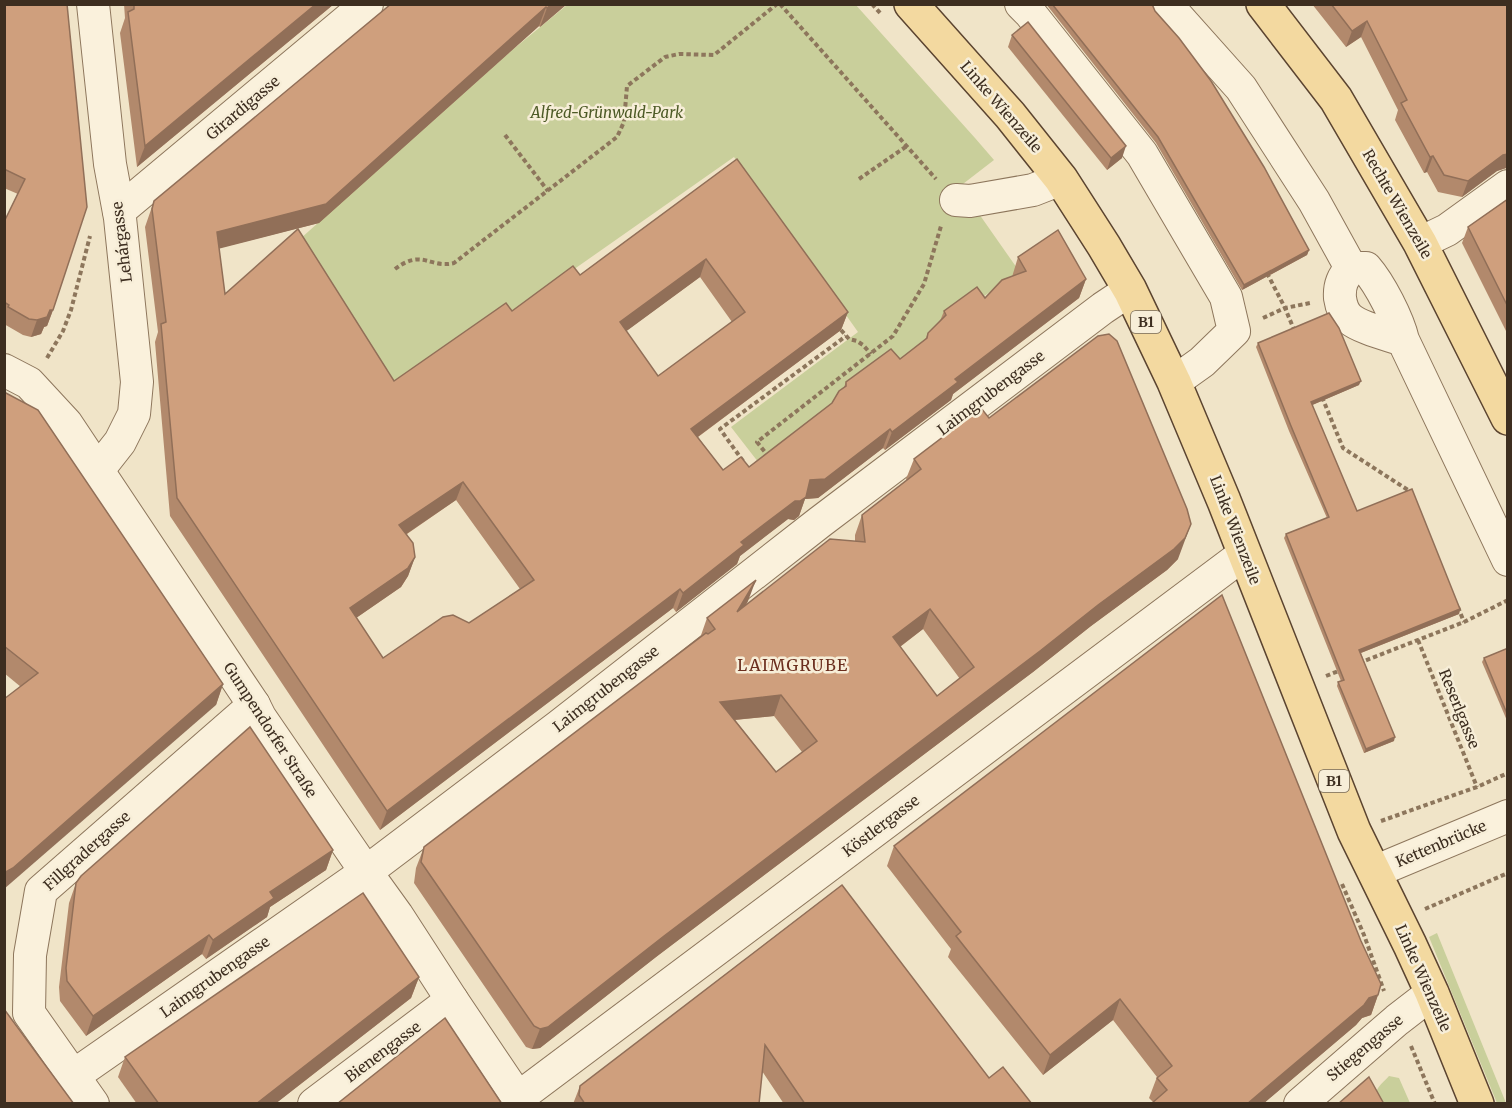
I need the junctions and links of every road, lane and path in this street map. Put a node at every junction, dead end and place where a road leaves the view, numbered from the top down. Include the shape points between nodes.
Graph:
1 (93, 4) edge
2 (367, 4) edge
3 (778, 4) edge
4 (911, 4) edge
5 (1022, 4) edge
6 (1166, 4) edge
7 (1263, 4) edge
8 (505, 135) dead end
9 (907, 146) junction
10 (859, 179) dead end
11 (1061, 179) junction
12 (1508, 186) edge
13 (548, 191) junction
14 (956, 200) junction
15 (120, 215) junction
16 (1420, 243) junction
17 (1262, 264) edge
18 (1351, 268) junction
19 (395, 269) dead end
20 (1130, 290) junction
21 (1340, 298) junction
22 (1285, 308) junction
23 (841, 330) edge
24 (1234, 331) junction
25 (846, 336) junction
26 (1298, 340) edge
27 (1403, 340) junction
28 (871, 354) junction
29 (17, 376) edge
30 (1174, 382) junction
31 (1321, 394) edge
32 (1508, 418) edge
33 (773, 462) edge
34 (748, 467) edge
35 (98, 470) junction
36 (1412, 493) edge
37 (1244, 554) junction
38 (1508, 560) edge
39 (1455, 600) edge
40 (1508, 600) edge
41 (1464, 622) junction
42 (1418, 640) junction
43 (1352, 666) edge
44 (254, 705) junction
45 (1508, 773) edge
46 (1477, 787) junction
47 (1508, 816) edge
48 (1354, 831) junction
49 (366, 872) junction
50 (1374, 872) junction
51 (1508, 873) edge
52 (1398, 920) junction
53 (1364, 935) dead end
54 (1432, 993) junction
55 (452, 1000) junction
56 (1397, 1020) junction
57 (73, 1076) junction
58 (520, 1101) edge
59 (93, 1104) edge
60 (314, 1104) edge
61 (1300, 1104) edge
62 (1435, 1104) edge
63 (1478, 1104) edge

1 - 15 street, Lehárgasse via 110,164
2 - 15 street, Girardigasse
3 - 9 path
3 - 13 path via 714,55 665,57 627,86 624,122 617,137
4 - 11 main road, Linke Wienzeile / B1
5 - 24 street via 1142,154 1226,297
6 - 18 street via 1240,88 1314,201
7 - 16 main road, Rechte Wienzeile via 1336,99
8 - 13 path
9 - 10 path
9 - 14 path
11 - 14 street via 1033,190
11 - 20 main road, Linke Wienzeile / B1
12 - 16 street via 1447,230
13 - 19 path via 454,263 446,265 419,258
14 - 28 path via 942,223 916,299 893,336
15 - 29 path via 90,235 71,310 44,363
15 - 35 street, Lehárgasse via 137,382 134,414 120,442
16 - 32 main road, Rechte Wienzeile
17 - 22 path
18 - 21 street via 1343,276
18 - 27 street via 1366,268 1374,277 1401,328
20 - 30 main road, Linke Wienzeile / B1
20 - 49 street, Laimgrubengasse
21 - 22 path
21 - 27 street via 1349,318
22 - 24 path
22 - 26 path
23 - 25 path
24 - 30 street via 1203,362
25 - 28 path via 857,340
25 - 34 path via 720,429
27 - 38 street
28 - 33 path via 757,442
29 - 35 street, Gumpendorfer Straße via 66,423
30 - 37 main road, Linke Wienzeile / B1
31 - 36 path via 1343,448
35 - 44 street, Gumpendorfer Straße
37 - 48 main road, Linke Wienzeile / B1
37 - 58 street, Köstlergasse
39 - 41 path
40 - 41 path
41 - 42 path
42 - 43 path
42 - 46 path, Reserlgasse
44 - 49 street, Gumpendorfer Straße
44 - 57 street, Fillgradergasse via 41,891 30,955 28,1013
45 - 46 path
46 - 48 path
47 - 50 street, Kettenbrücke
48 - 50 main road, Linke Wienzeile / B1
49 - 55 street, Gumpendorfer Straße
49 - 57 street, Laimgrubengasse
50 - 52 main road, Linke Wienzeile / B1
51 - 52 path
52 - 53 path
52 - 54 main road, Linke Wienzeile / B1
54 - 56 street, Stiegengasse
54 - 63 main road, Linke Wienzeile / B1
55 - 58 street, Gumpendorfer Straße
55 - 60 street, Bienengasse
56 - 61 street, Stiegengasse
56 - 62 path
57 - 59 street, Fillgradergasse

